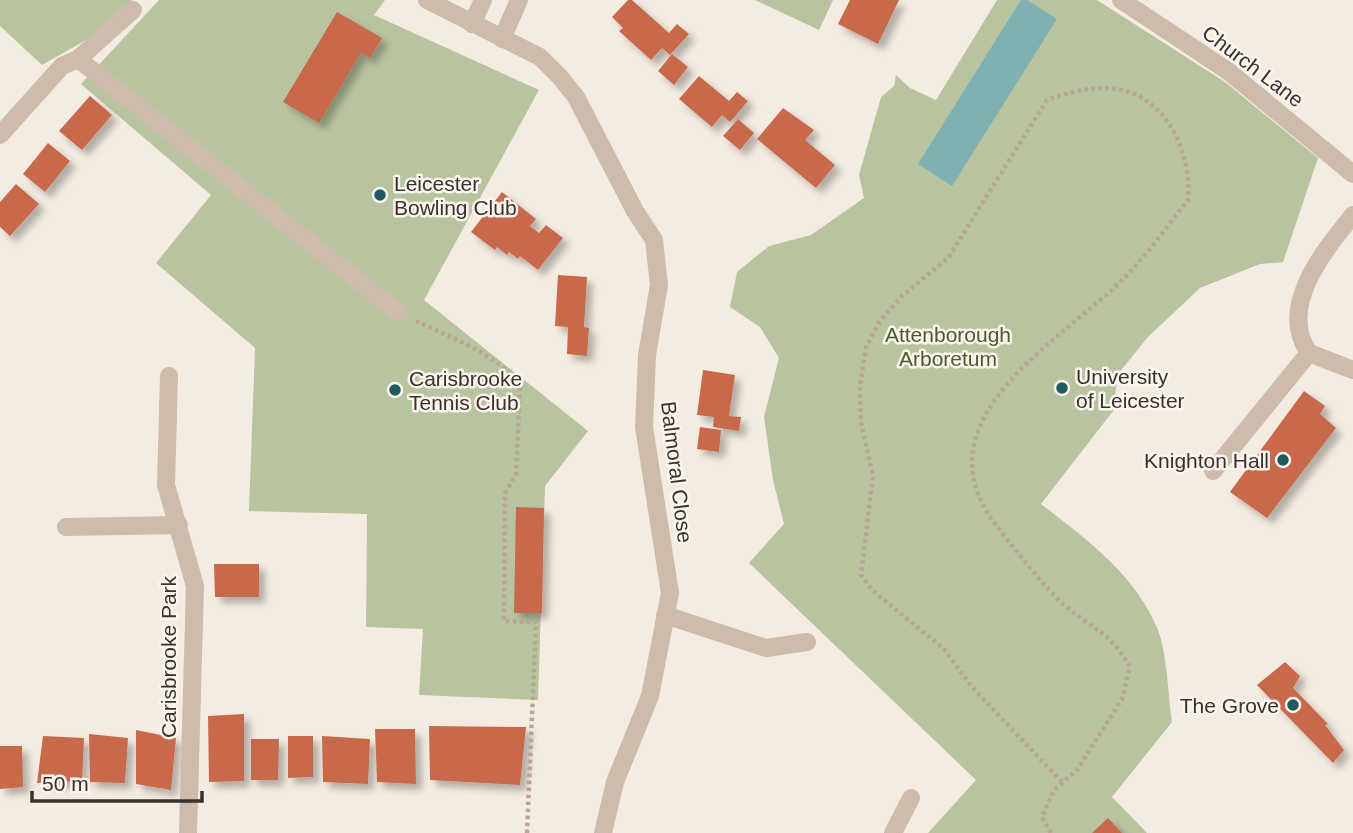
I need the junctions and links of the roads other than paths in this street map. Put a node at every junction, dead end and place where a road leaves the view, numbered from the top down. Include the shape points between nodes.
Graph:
1 (427, 0) edge
2 (483, 0) edge
3 (519, 0) edge
4 (1121, 0) edge
5 (133, 10) dead end
6 (472, 24) junction
7 (502, 39) junction
8 (70, 62) junction
9 (0, 135) edge
10 (1353, 174) edge
11 (1353, 215) edge
12 (399, 313) road end
13 (1309, 354) junction
14 (1353, 370) edge
15 (169, 376) dead end
16 (1213, 471) dead end
17 (179, 525) junction
18 (66, 527) dead end
19 (665, 615) junction
20 (807, 642) dead end
21 (911, 798) dead end
22 (188, 833) edge
23 (603, 833) edge
24 (893, 833) edge

1 - 6 street, Balmoral Close
2 - 6 street
3 - 7 street
4 - 10 street, Church Lane via 1228,71
5 - 8 street
6 - 7 street, Balmoral Close
7 - 19 street, Balmoral Close via 540,57 576,97 654,240 659,285 645,376 645,427 670,593
8 - 9 street
8 - 12 street
11 - 13 street via 1327,248 1300,304 1301,342
13 - 14 street
13 - 16 street
15 - 17 street, Carisbrooke Park via 166,485
17 - 18 street
17 - 22 street, Carisbrooke Park via 195,586
19 - 20 street via 766,648
19 - 23 street, Balmoral Close via 650,696 615,782
21 - 24 street

